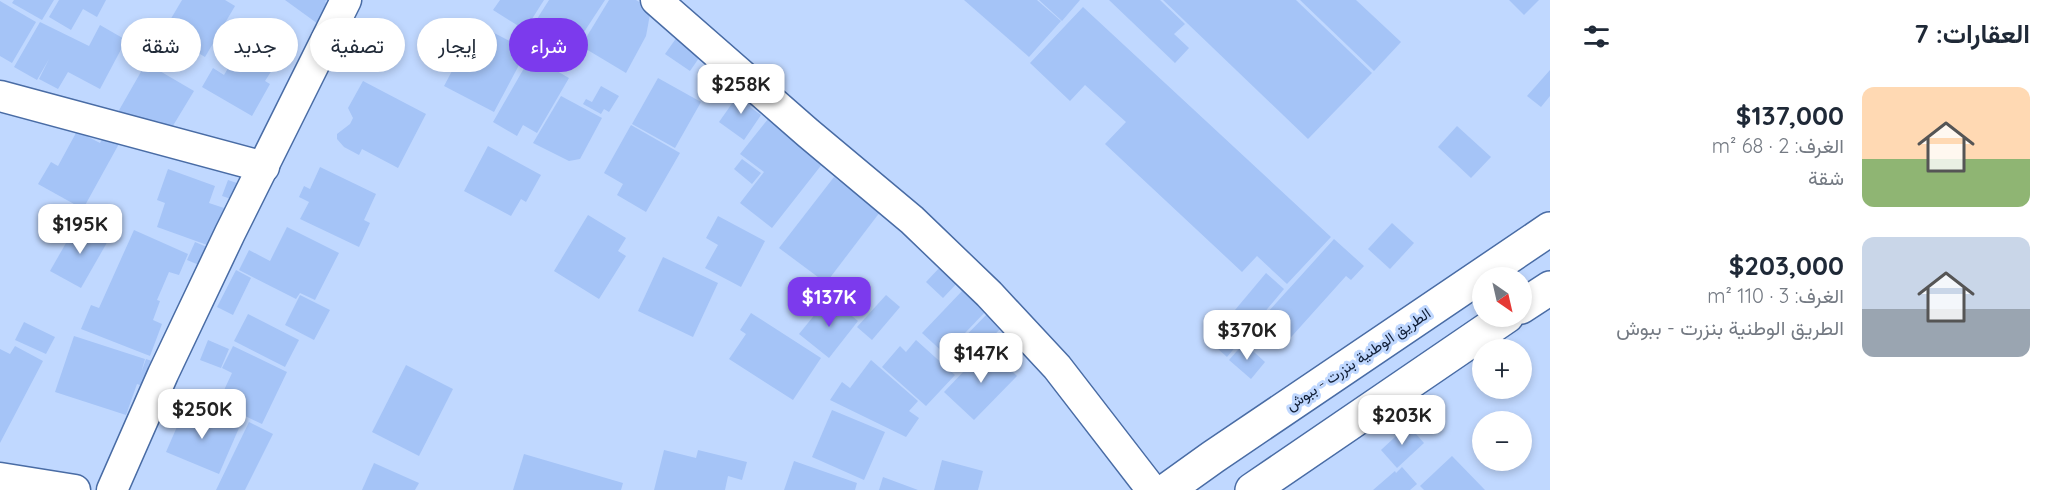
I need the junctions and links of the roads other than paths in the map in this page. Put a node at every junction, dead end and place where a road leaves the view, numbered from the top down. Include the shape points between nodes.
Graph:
1 (346, 0) edge
2 (656, 0) edge
3 (0, 96) edge
4 (264, 167) junction
5 (1550, 229) edge
6 (1550, 288) edge
7 (1532, 300) edge
8 (1492, 327) edge
9 (0, 478) edge
10 (75, 490) edge
11 (112, 490) edge
12 (1152, 490) edge
13 (1167, 490) edge
14 (1251, 490) edge

1 - 4 street
2 - 12 street via 912,220 989,294 1057,367
3 - 4 street
4 - 11 street via 163,374
5 - 13 main road, الطريق الوطنية بنزرت - ببوش
6 - 7 main road
8 - 14 main road
9 - 10 street

